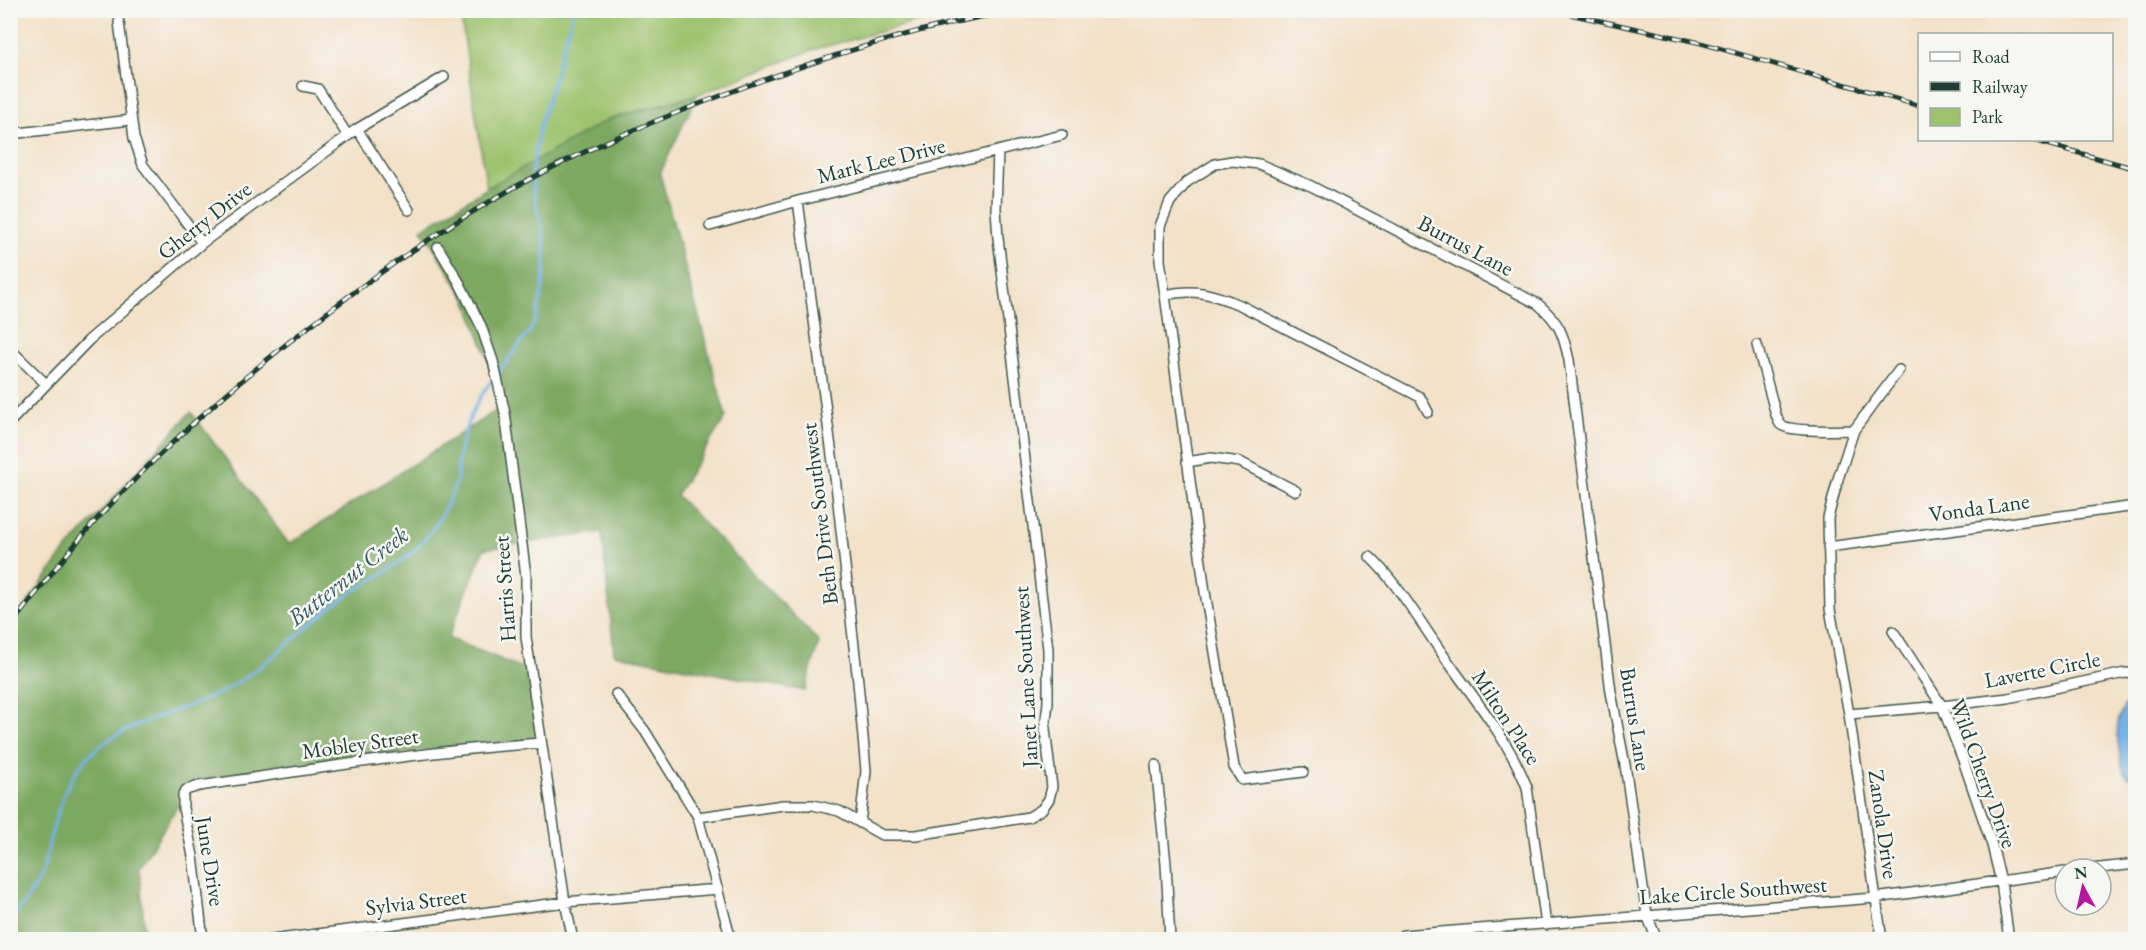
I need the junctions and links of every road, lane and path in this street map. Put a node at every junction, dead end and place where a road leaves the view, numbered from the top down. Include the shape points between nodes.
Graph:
1 (119, 22) dead end
2 (444, 77) dead end
3 (303, 86) dead end
4 (131, 120) junction
5 (357, 129) junction
6 (10, 134) edge
7 (1062, 135) dead end
8 (348, 136) junction
9 (998, 151) junction
10 (798, 201) junction
11 (410, 210) dead end
12 (710, 226) dead end
13 (202, 243) junction
14 (438, 247) dead end
15 (1165, 295) junction
16 (1757, 345) dead end
17 (10, 349) edge
18 (1899, 370) dead end
19 (46, 384) junction
20 (1428, 412) dead end
21 (10, 422) edge
22 (1854, 430) junction
23 (1187, 462) junction
24 (1296, 491) dead end
25 (2136, 506) edge
26 (1828, 547) junction
27 (1370, 557) dead end
28 (1893, 631) dead end
29 (2136, 674) edge
30 (616, 694) dead end
31 (1942, 706) junction
32 (1849, 714) junction
33 (541, 743) junction
34 (1156, 765) dead end
35 (1303, 772) dead end
36 (186, 790) joint
37 (698, 817) junction
38 (860, 823) junction
39 (2136, 864) edge
40 (2113, 867) edge
41 (2053, 873) edge
42 (2001, 882) junction
43 (718, 889) junction
44 (1875, 898) junction
45 (565, 902) junction
46 (1647, 915) junction
47 (1546, 926) junction
48 (1402, 935) dead end
49 (1656, 937) edge
50 (202, 939) edge
51 (271, 939) edge
52 (573, 939) edge
53 (732, 939) edge
54 (1170, 939) edge
55 (1882, 939) edge
56 (2009, 939) edge

1 - 4 street
2 - 5 street, Gherry Drive
3 - 8 street via 318,89
4 - 6 street
4 - 13 street via 143,165
5 - 8 street, Gherry Drive
5 - 11 street
7 - 9 street, Mark Lee Drive
8 - 13 street, Gherry Drive
9 - 10 street, Mark Lee Drive
9 - 38 street, Janet Lane Southwest via 998,238 1048,650 1045,729 1052,787 1042,809 1029,817 916,835 882,835
10 - 12 street, Mark Lee Drive
10 - 38 street, Beth Drive Southwest via 858,682 866,771
13 - 19 street, Gherry Drive via 89,340
14 - 33 street, Harris Street via 481,326 503,406 526,576 526,637
15 - 20 street via 1195,291 1240,305 1420,397
15 - 23 street, Burrus Lane
15 - 46 street, Burrus Lane via 1160,226 1170,202 1186,182 1215,164 1232,161 1259,164 1311,186 1538,304 1554,318 1564,336 1569,360 1611,692
16 - 22 street via 1781,425
17 - 19 street
18 - 22 street, Zanola Drive
19 - 21 street, Gherry Drive
22 - 26 street, Zanola Drive via 1828,518
23 - 24 street via 1211,458 1240,462
23 - 35 street, Burrus Lane via 1234,767 1242,780
25 - 26 street, Vonda Lane
26 - 32 street, Zanola Drive via 1830,609
27 - 47 street, Milton Place via 1405,600 1521,771 1527,786
28 - 31 street, Wild Cherry Drive
29 - 31 street, Laverte Circle
30 - 37 street via 645,730
31 - 32 street, Laverte Circle
31 - 42 street, Wild Cherry Drive via 1984,819
32 - 44 street, Zanola Drive
33 - 36 street, Mobley Street via 398,756
33 - 45 street, Harris Street
34 - 54 street
36 - 50 street, June Drive via 183,808 193,856
37 - 38 street, Janet Lane Southwest via 783,805 813,805 839,811
37 - 43 street
39 - 40 street
41 - 42 street, Lake Circle Southwest
42 - 44 street, Lake Circle Southwest
42 - 56 street, Wild Cherry Drive
43 - 45 street, Sylvia Street
43 - 53 street
44 - 46 street, Lake Circle Southwest
44 - 55 street, Zanola Drive
45 - 51 street, Sylvia Street
45 - 52 street, Harris Street
46 - 47 street, Lake Circle Southwest
46 - 49 street, Burrus Lane
47 - 48 street, Lake Circle Southwest

